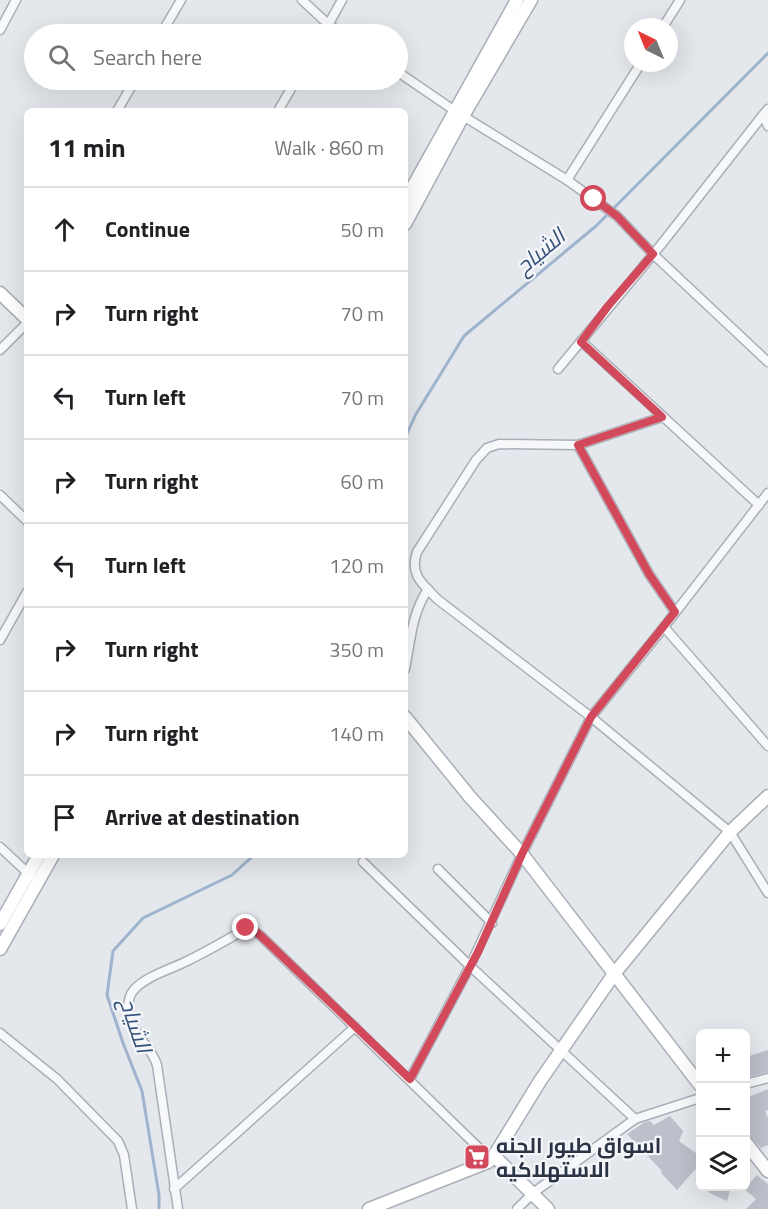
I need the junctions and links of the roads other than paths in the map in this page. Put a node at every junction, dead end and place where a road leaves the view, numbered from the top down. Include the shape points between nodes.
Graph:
1 (16, 0) edge
2 (181, 0) edge
3 (302, 0) edge
4 (342, 0) edge
5 (517, 0) edge
6 (531, 0) edge
7 (680, 0) edge
8 (669, 18) edge
9 (167, 24) edge
10 (328, 24) edge
11 (330, 24) edge
12 (0, 30) edge
13 (634, 72) edge
14 (408, 79) edge
15 (129, 90) edge
16 (290, 90) edge
17 (119, 108) edge
18 (280, 108) edge
19 (766, 112) edge
20 (459, 113) junction
21 (768, 126) edge
22 (567, 180) junction
23 (408, 196) edge
24 (408, 218) edge
25 (653, 254) junction
26 (0, 293) edge
27 (24, 318) edge
28 (24, 324) edge
29 (581, 342) junction
30 (0, 350) edge
31 (768, 362) edge
32 (558, 369) dead end
33 (662, 417) junction
34 (578, 445) junction
35 (768, 493) edge
36 (0, 495) edge
37 (759, 505) junction
38 (24, 518) edge
39 (428, 589) junction
40 (24, 597) edge
41 (675, 612) junction
42 (664, 627) junction
43 (0, 640) edge
44 (408, 652) edge
45 (591, 717) junction
46 (408, 721) edge
47 (768, 746) edge
48 (768, 796) edge
49 (730, 832) junction
50 (0, 847) edge
51 (522, 854) junction
52 (38, 858) edge
53 (50, 858) edge
54 (363, 862) dead end
55 (438, 869) dead end
56 (33, 878) junction
57 (768, 893) edge
58 (492, 923) junction
59 (0, 924) edge
60 (0, 949) edge
61 (470, 966) junction
62 (614, 974) junction
63 (355, 1027) junction
64 (0, 1033) edge
65 (561, 1050) junction
66 (768, 1078) edge
67 (410, 1079) junction
68 (698, 1083) edge
69 (750, 1083) edge
70 (696, 1099) edge
71 (635, 1119) junction
72 (750, 1148) edge
73 (488, 1156) junction
74 (768, 1172) edge
75 (174, 1189) junction
76 (530, 1196) junction
77 (132, 1209) edge
78 (178, 1209) edge
79 (369, 1209) edge
80 (517, 1209) edge
81 (537, 1209) edge
82 (548, 1209) edge

1 - 12 street
2 - 9 street
3 - 10 street
4 - 11 street
5 - 20 main road
6 - 20 main road
7 - 8 street
13 - 22 street
14 - 20 street
15 - 17 street
16 - 18 street
19 - 21 street
19 - 25 street
20 - 22 street
20 - 23 main road
20 - 24 main road
22 - 25 street via 617,216
25 - 29 street
25 - 31 street
26 - 27 main road
28 - 30 street
29 - 32 street
29 - 33 street
33 - 34 street
33 - 37 street
34 - 39 street via 500,444 487,448 417,552 414,571
34 - 41 street via 643,565
35 - 37 street
36 - 38 street
37 - 41 street
39 - 44 street via 418,604
39 - 45 street
40 - 43 street
41 - 42 street
42 - 45 street
42 - 47 street
45 - 49 street
45 - 51 street
46 - 51 main road
48 - 49 main road
49 - 57 street
49 - 62 main road
50 - 56 street
51 - 58 street
51 - 62 main road
52 - 56 main road
53 - 56 main road
54 - 61 street
55 - 58 street
56 - 59 main road
56 - 60 main road
58 - 61 street
61 - 65 street
61 - 67 street
62 - 65 main road
62 - 68 main road
63 - 67 street
63 - 75 street
63 - 75 street via 252,929 246,928 135,988 128,1003 130,1015 137,1036 151,1051 157,1065
64 - 77 street via 57,1079 118,1141 124,1155
65 - 71 street
65 - 73 main road
66 - 69 street
67 - 73 street
70 - 71 street
71 - 76 street
72 - 74 main road
73 - 76 main road
73 - 79 main road
75 - 78 street
76 - 80 street
76 - 81 main road
76 - 82 main road

